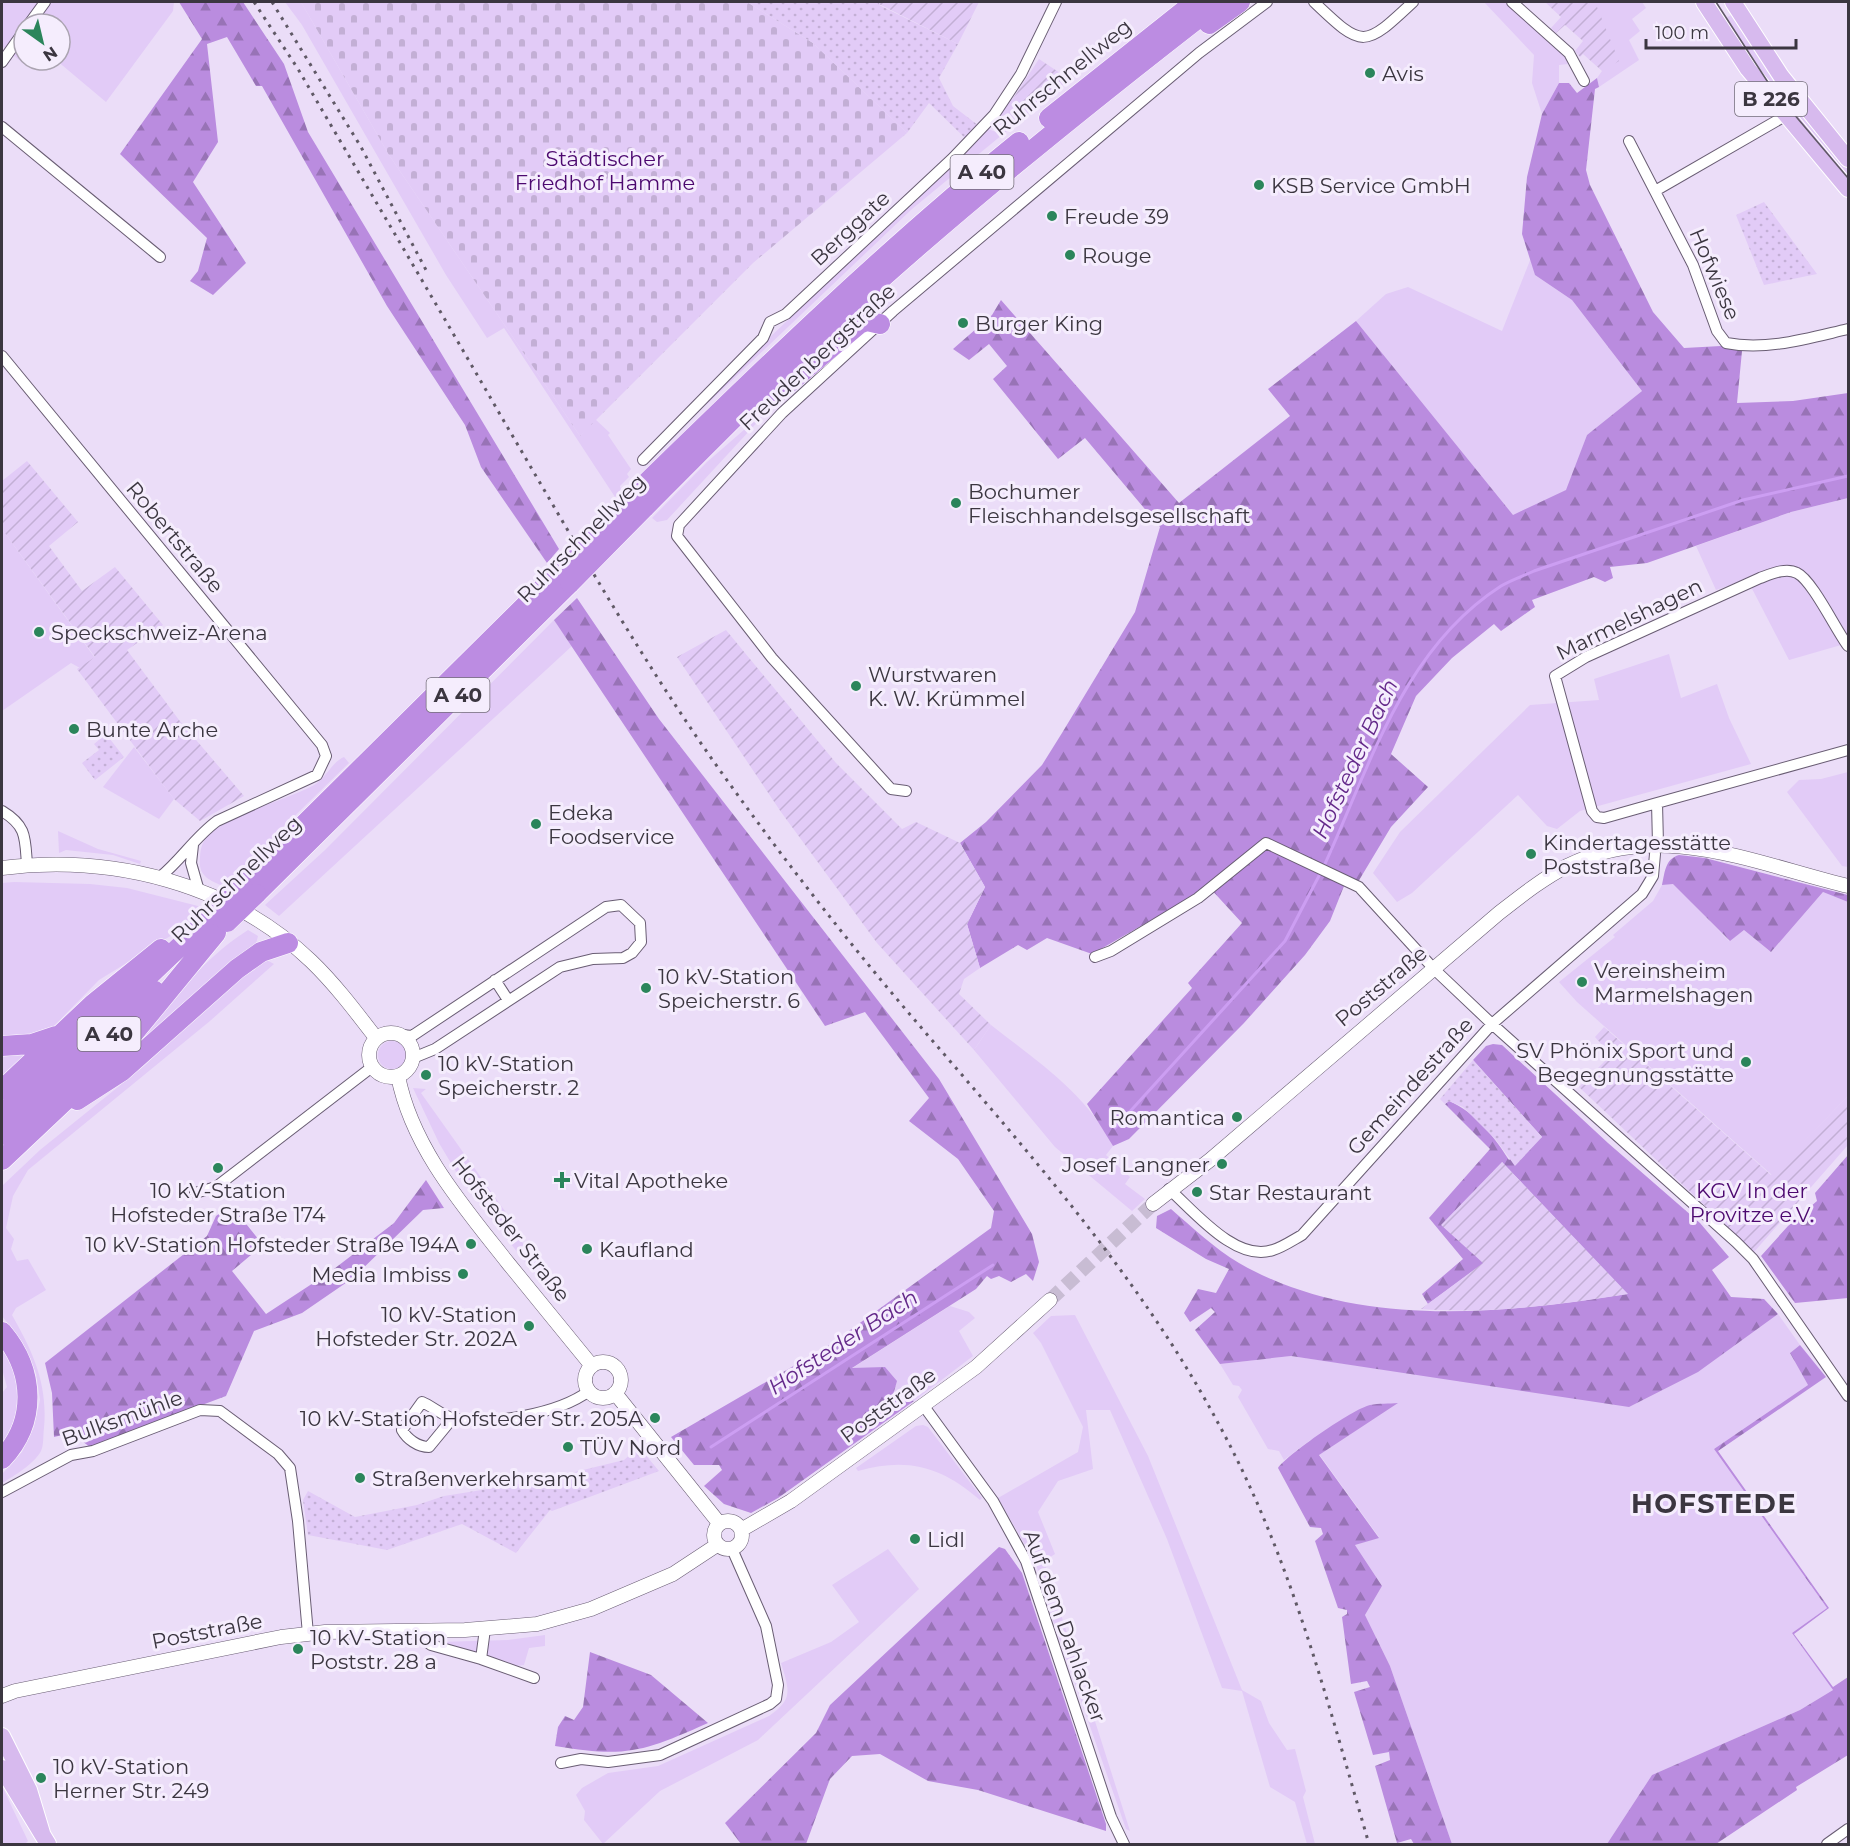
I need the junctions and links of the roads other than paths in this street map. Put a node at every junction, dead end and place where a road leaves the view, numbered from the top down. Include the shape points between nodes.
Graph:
1 (1056, 2) edge
2 (1183, 2) edge
3 (1195, 2) edge
4 (1219, 2) edge
5 (1240, 2) edge
6 (1267, 2) edge
7 (1314, 2) edge
8 (1413, 2) edge
9 (1512, 2) edge
10 (1704, 2) edge
11 (1733, 2) edge
12 (12, 48) edge
13 (2, 62) edge
14 (1112, 67) junction
15 (1132, 69) junction
16 (1584, 81) dead end
17 (1785, 116) junction
18 (2, 127) edge
19 (1629, 141) dead end
20 (1848, 159) edge
21 (1848, 189) edge
22 (1655, 191) junction
23 (160, 257) dead end
24 (880, 324) junction
25 (1848, 329) edge
26 (2, 356) edge
27 (643, 460) dead end
28 (681, 471) junction
29 (639, 502) junction
30 (1848, 646) edge
31 (1848, 750) edge
32 (906, 791) dead end
33 (1657, 803) junction
34 (2, 811) edge
35 (193, 843) junction
36 (1657, 849) junction
37 (27, 865) junction
38 (2, 868) edge
39 (160, 877) junction
40 (1848, 886) edge
41 (199, 891) junction
42 (219, 923) junction
43 (288, 943) junction
44 (1095, 957) dead end
45 (1434, 969) junction
46 (495, 980) junction
47 (508, 1000) junction
48 (1492, 1024) junction
49 (61, 1034) junction
50 (402, 1035) junction
51 (376, 1038) junction
52 (2, 1046) edge
53 (413, 1058) junction
54 (372, 1067) junction
55 (398, 1076) junction
56 (2, 1090) edge
57 (2, 1115) edge
58 (42, 1122) junction
59 (2, 1135) edge
60 (2, 1160) edge
61 (1169, 1190) junction
62 (195, 1193) dead end
63 (1153, 1204) tunnel mouth
64 (1050, 1300) tunnel mouth
65 (2, 1332) edge
66 (592, 1366) junction
67 (589, 1391) junction
68 (615, 1393) junction
69 (1848, 1396) edge
70 (923, 1405) junction
71 (452, 1419) junction
72 (2, 1459) edge
73 (2, 1492) edge
74 (719, 1523) junction
75 (741, 1530) junction
76 (717, 1545) junction
77 (732, 1549) junction
78 (485, 1629) junction
79 (424, 1630) junction
80 (308, 1634) junction
81 (481, 1659) junction
82 (534, 1678) dead end
83 (2, 1696) edge
84 (2, 1736) edge
85 (561, 1762) dead end
86 (2, 1768) edge
87 (1848, 1829) edge
88 (45, 1839) edge
89 (1124, 1845) edge
90 (1827, 1845) edge

1 - 27 street, Berggate via 1021,74 994,115 786,314 770,322 763,338
2 - 14 highway, A 40
3 - 14 highway, Ruhrschnellweg / A 40
4 - 15 highway, Ruhrschnellweg / A 40
5 - 15 highway via 1196,34
6 - 24 street, Freudenbergstraße via 1199,53
7 - 8 street via 1344,30 1367,38 1384,29
9 - 16 street via 1569,53
10 - 17 main road, B 226
11 - 20 main road, B 226 via 1781,76
12 - 13 street
14 - 29 highway, Ruhrschnellweg / A 40 via 856,281 779,352
15 - 28 highway, Ruhrschnellweg / A 40 via 1022,156 880,279
17 - 21 main road, B 226
17 - 22 street
18 - 23 street
19 - 22 street, Hofwiese
22 - 25 street, Hofwiese via 1693,265 1717,332 1726,343 1786,343
24 - 28 highway via 859,324
24 - 32 street, Freudenbergstraße via 782,413 679,525 677,536 772,658 891,789
26 - 35 street, Robertstraße via 322,745 326,756 317,775 217,821
28 - 29 highway, Ruhrschnellweg / A 40
29 - 42 highway, Ruhrschnellweg / A 40, bridge
30 - 33 street, Marmelshagen via 1807,581 1796,572 1784,570 1586,657 1555,676 1592,811 1604,818
31 - 33 street
33 - 36 street
34 - 37 street via 22,828
35 - 39 street, Robertstraße via 181,860
35 - 41 street via 191,863
36 - 40 street, Poststraße via 1712,849
36 - 45 street, Poststraße via 1607,851 1569,865 1517,899
36 - 48 street, Gemeindestraße via 1653,876 1642,894
37 - 38 street
37 - 39 street via 93,865
39 - 41 street
41 - 43 street via 246,912
42 - 49 highway via 193,924 125,976
42 - 57 highway, Ruhrschnellweg / A 40
42 - 58 highway via 124,1045
42 - 59 highway, Ruhrschnellweg / A 40
43 - 51 street via 311,961
43 - 58 highway via 261,952 122,1071
44 - 45 street via 1198,898 1266,843 1359,888
45 - 48 street
45 - 61 street, Poststraße via 1210,1160
46 - 47 street
46 - 47 street via 606,907 621,905 640,923 641,942 632,953 560,968
46 - 50 street via 412,1036
47 - 53 street via 435,1049
48 - 61 street, Gemeindestraße via 1302,1235 1273,1250 1245,1250 1230,1243
48 - 69 street via 1753,1259
49 - 52 highway via 32,1044
49 - 56 highway
50 - 51 street via 388,1032
50 - 53 street via 411,1044
51 - 54 street via 369,1049
53 - 55 street via 409,1068
54 - 55 street via 384,1076
54 - 62 street via 216,1187
55 - 66 street, Hofsteder Straße via 402,1099 435,1165 469,1216
58 - 60 highway
61 - 63 street, Poststraße
64 - 70 street, Poststraße via 990,1356
65 - 72 highway via 17,1354 28,1388 24,1427 14,1447
66 - 67 street via 585,1378
66 - 68 street via 606,1363 618,1371 620,1384
67 - 68 street via 602,1398
67 - 71 street via 568,1404 529,1414
68 - 74 street
70 - 75 street, Poststraße via 791,1502
70 - 89 street, Auf dem Dahlacker via 993,1501 1026,1561 1111,1817
71 - 71 street via 422,1402 402,1430 405,1437 429,1447
73 - 80 street, Bulksmühle via 71,1455 93,1451 200,1410 220,1411 278,1454 290,1468
74 - 75 street via 733,1521
74 - 76 street via 713,1533
75 - 77 street via 740,1543
76 - 77 street
76 - 78 street, Poststraße via 673,1574 591,1609 527,1626
77 - 85 street via 766,1626 778,1685 776,1699 660,1755 608,1762
78 - 79 street, Poststraße
78 - 81 street
79 - 80 street, Poststraße
79 - 81 street via 432,1645
80 - 83 street, Poststraße via 179,1657
81 - 82 street
84 - 88 main road via 29,1790
86 - 88 main road
87 - 90 street

